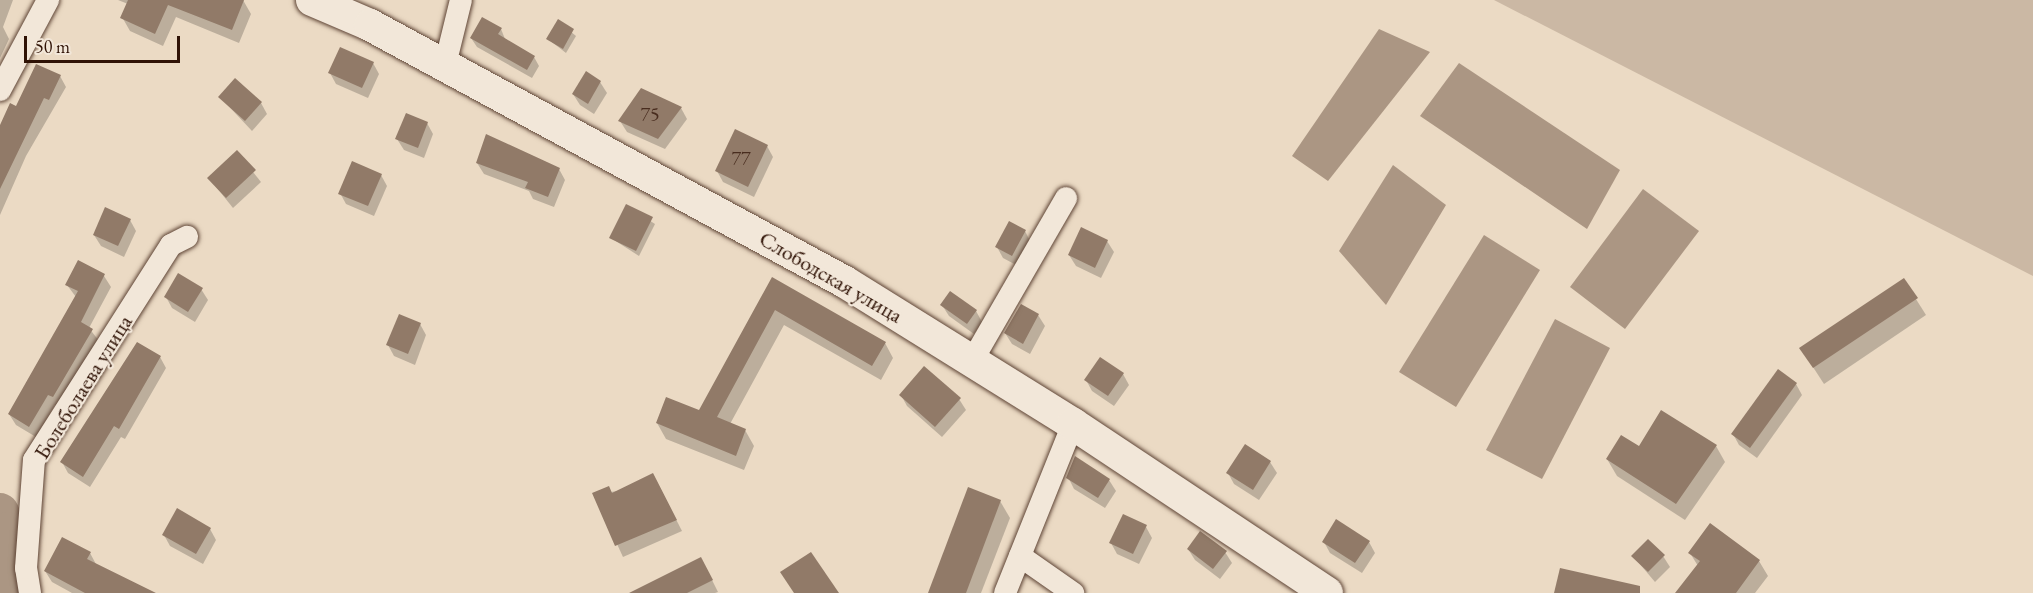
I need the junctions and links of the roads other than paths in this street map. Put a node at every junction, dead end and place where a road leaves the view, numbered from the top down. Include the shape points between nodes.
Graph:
1 (48, 0) edge
2 (312, 0) edge
3 (461, 0) edge
4 (445, 65) junction
5 (0, 90) edge
6 (1066, 198) dead end
7 (187, 237) dead end
8 (972, 360) junction
9 (1073, 424) junction
10 (1020, 556) junction
11 (30, 593) edge
12 (1005, 593) edge
13 (1073, 593) edge
14 (1327, 593) edge

1 - 5 street
2 - 4 street, Слободская улица via 370,25
3 - 4 street
4 - 8 street, Слободская улица via 844,282
6 - 8 street
7 - 11 street, Болеболаева улица via 171,245 34,460 26,568
8 - 9 street, Слободская улица
9 - 10 street
9 - 14 street, Слободская улица
10 - 12 street
10 - 13 street

